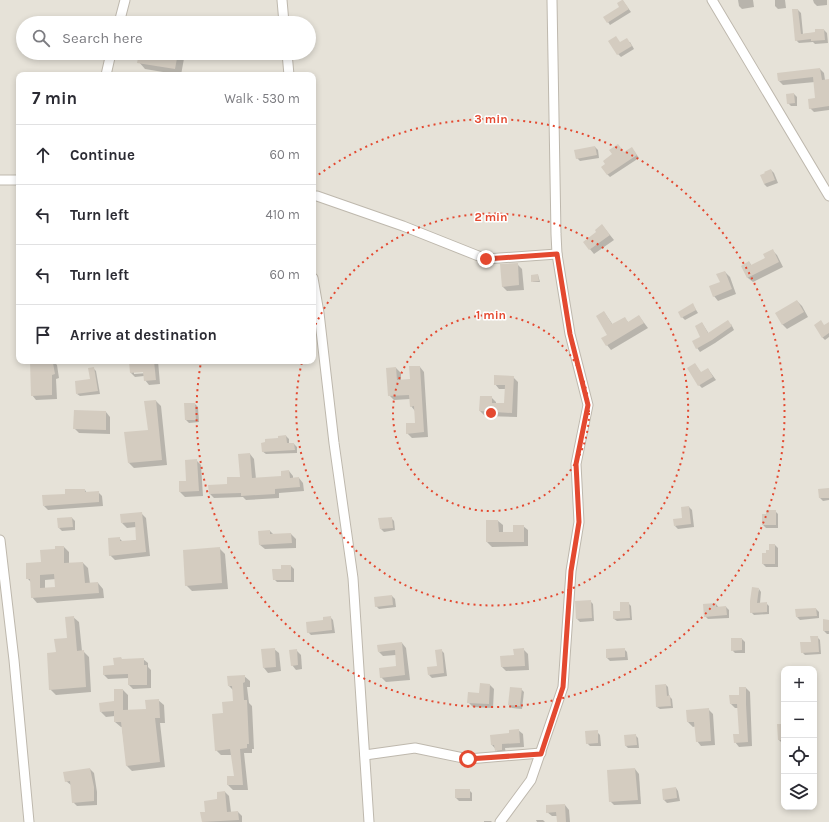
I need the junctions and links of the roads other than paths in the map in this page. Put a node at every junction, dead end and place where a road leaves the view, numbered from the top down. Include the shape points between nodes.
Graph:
1 (125, 0) edge
2 (282, 0) edge
3 (552, 0) edge
4 (712, 0) edge
5 (121, 16) edge
6 (283, 16) edge
7 (109, 60) edge
8 (288, 60) edge
9 (107, 72) edge
10 (289, 72) edge
11 (0, 180) edge
12 (16, 180) edge
13 (316, 196) edge
14 (829, 196) edge
15 (557, 254) junction
16 (316, 296) edge
17 (0, 540) edge
18 (541, 754) junction
19 (365, 755) junction
20 (29, 822) edge
21 (369, 822) edge
22 (500, 822) edge

1 - 5 street
2 - 6 street
3 - 15 street
4 - 14 street
7 - 9 street
8 - 10 street
11 - 12 street
13 - 15 street via 403,226 486,259
15 - 18 street via 570,334 588,405 576,464 579,522 571,571 563,687
16 - 19 street via 353,578
17 - 20 street
18 - 19 street via 468,759 415,748
18 - 22 street via 531,780
19 - 21 street

